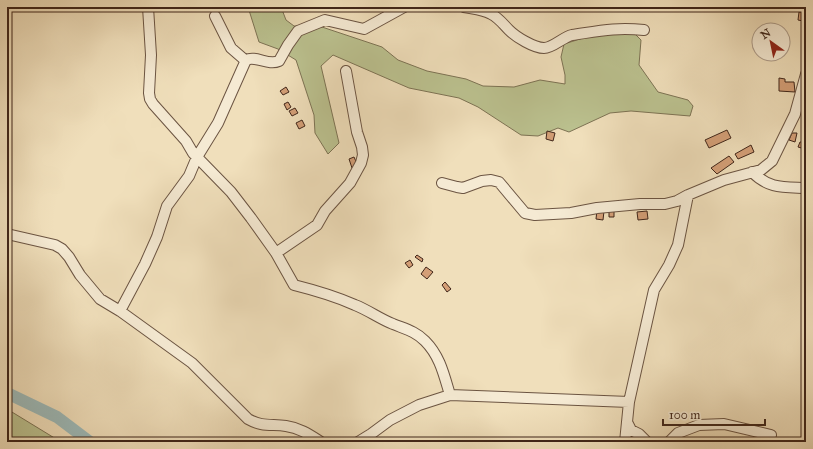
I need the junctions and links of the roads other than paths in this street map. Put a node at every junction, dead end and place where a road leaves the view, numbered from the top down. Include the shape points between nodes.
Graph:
1 (148, 7) edge
2 (404, 7) edge
3 (464, 7) edge
4 (215, 16) dead end
5 (644, 30) dead end
6 (246, 61) junction
7 (346, 71) dead end
8 (806, 74) edge
9 (197, 157) junction
10 (752, 172) junction
11 (442, 183) dead end
12 (806, 188) edge
13 (688, 195) junction
14 (7, 234) edge
15 (276, 253) junction
16 (120, 311) junction
17 (450, 395) junction
18 (629, 402) junction
19 (627, 422) junction
20 (770, 435) dead end
21 (321, 442) edge
22 (358, 442) edge
23 (625, 442) edge
24 (647, 442) edge
25 (669, 442) edge

1 - 9 street via 151,49 150,99
2 - 6 street via 364,29 324,20 298,31 279,61 273,63 251,58
3 - 5 street via 493,14 515,36 542,48 549,47 567,36 610,28
4 - 6 street via 231,48
6 - 9 street via 218,123
7 - 15 street via 362,147 361,163 350,183 325,211 317,225
8 - 10 street via 795,114 772,161 761,170
9 - 15 street via 231,192
9 - 16 street via 189,176 167,206 145,264
10 - 12 street via 761,181 773,186
10 - 13 street
11 - 13 street via 463,188 482,181 499,182 525,214 535,215 640,204 665,204
13 - 18 street via 678,245 654,290
14 - 16 street via 55,245 62,249 100,299
15 - 17 street via 294,285 354,304 419,335 441,364
16 - 21 street via 192,363 248,419 267,426 286,426 304,431
17 - 18 street
17 - 22 street via 419,405
18 - 19 street
19 - 23 street
19 - 24 street via 631,430
20 - 25 street via 724,424 699,425 678,432

